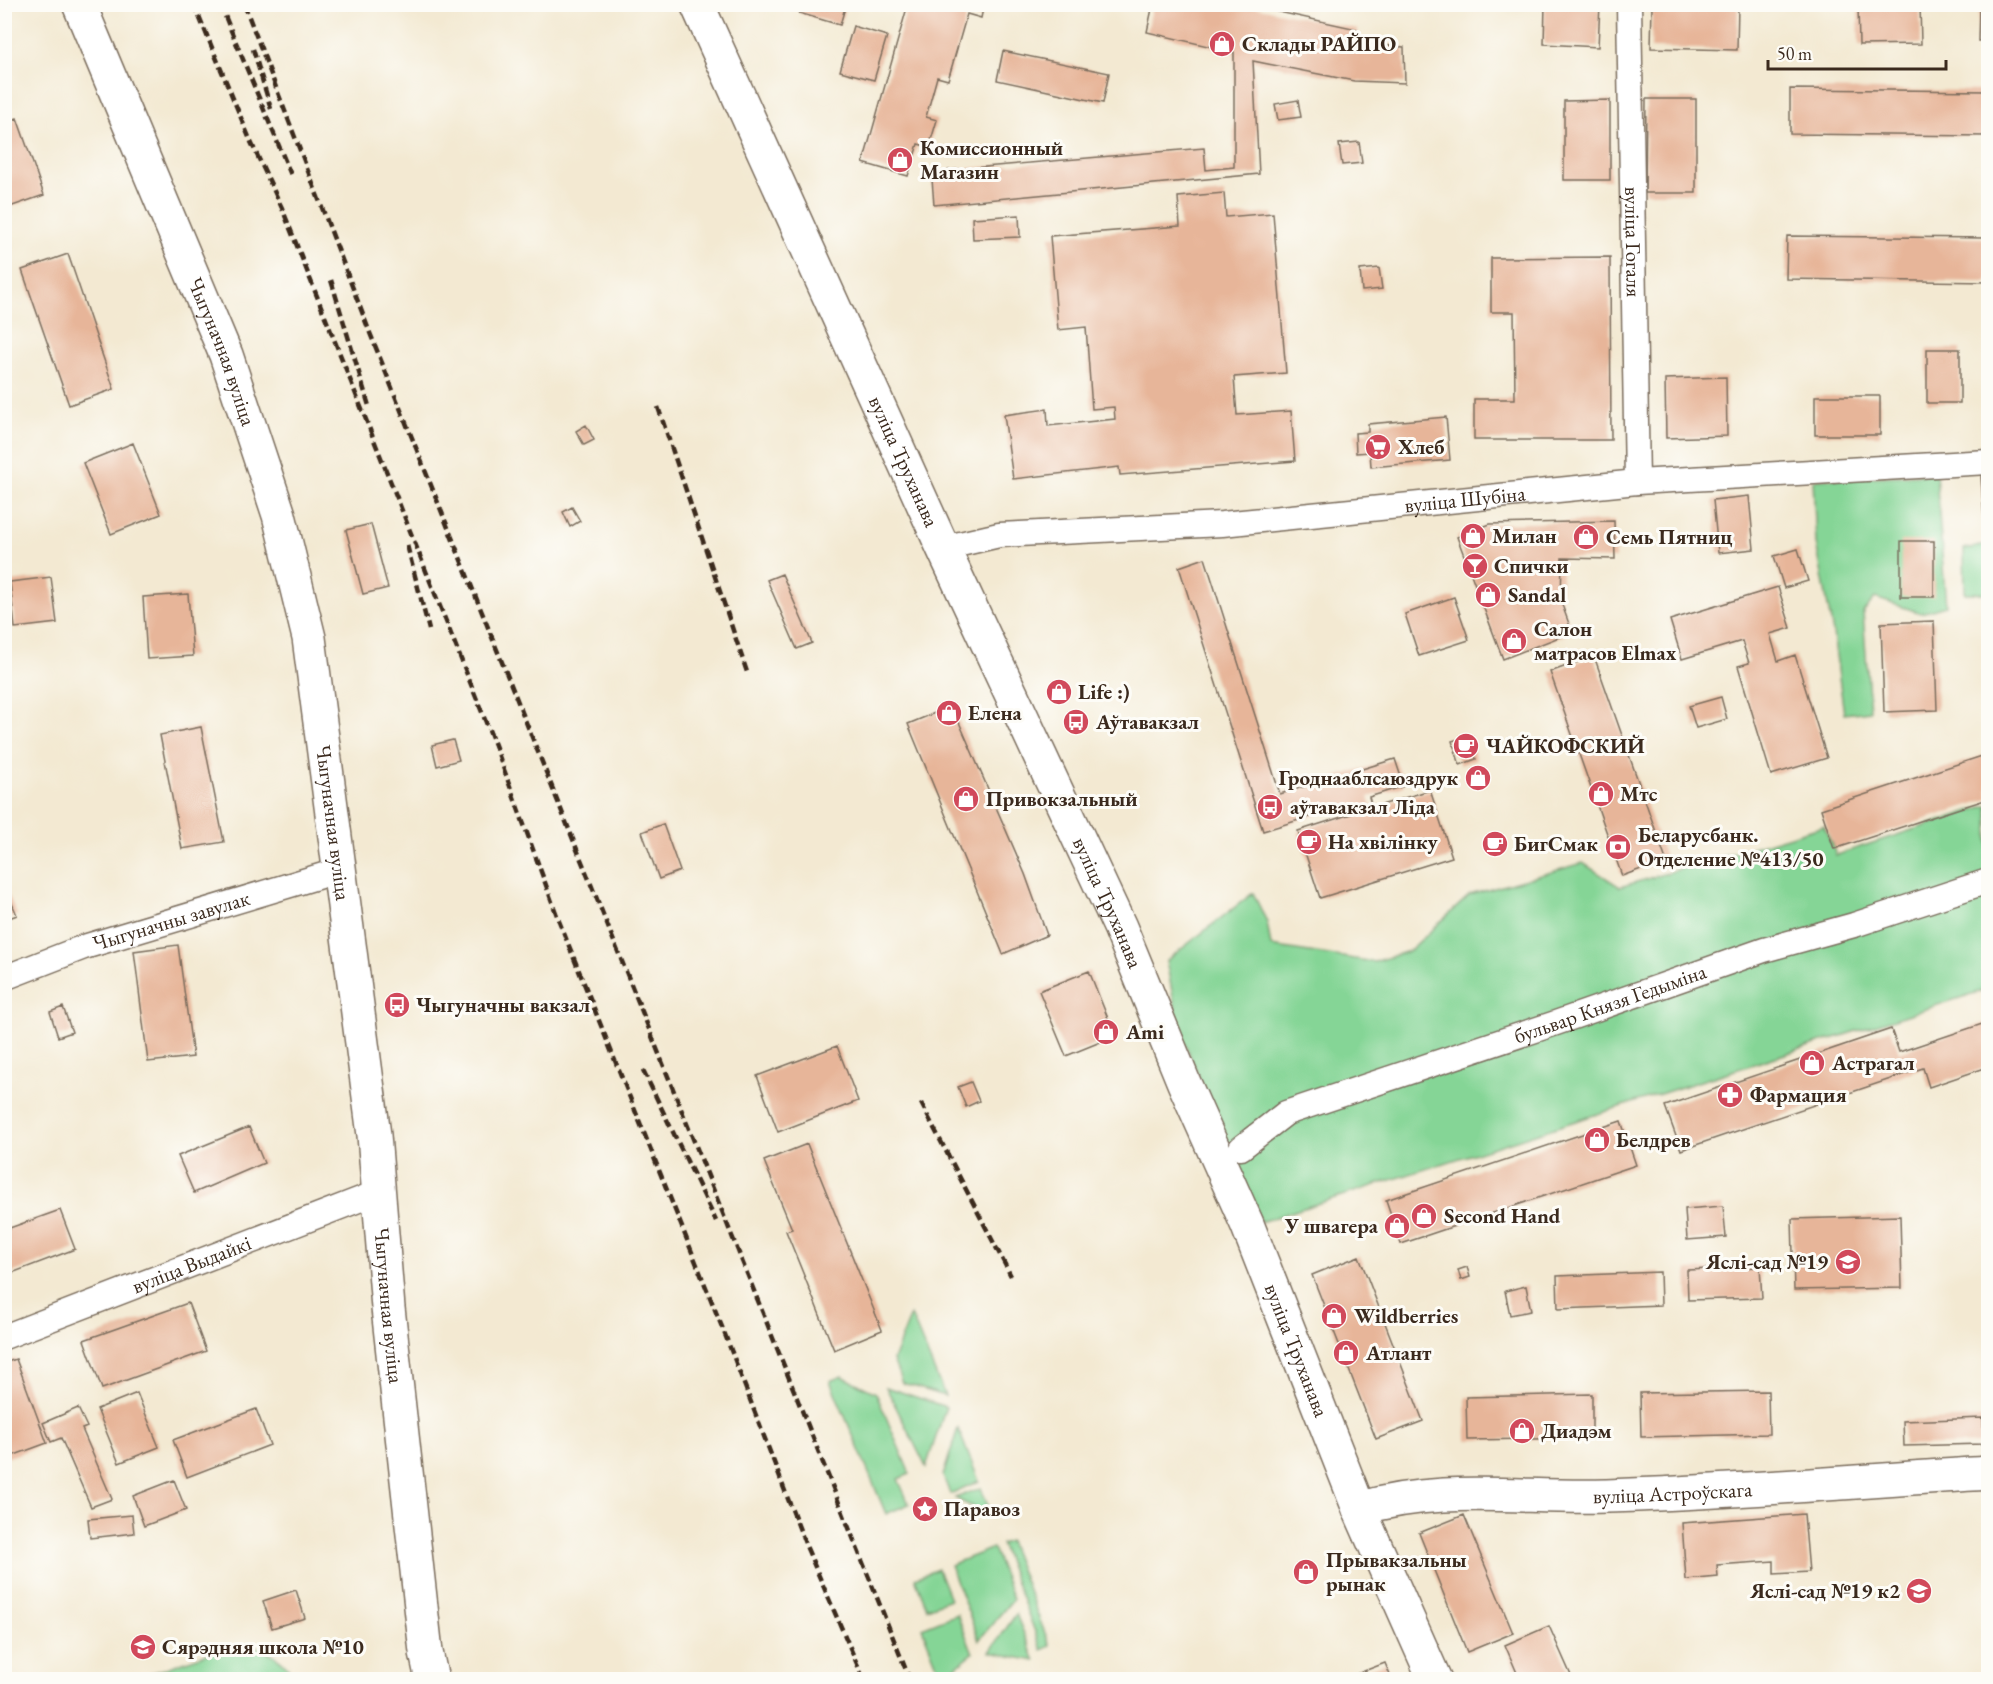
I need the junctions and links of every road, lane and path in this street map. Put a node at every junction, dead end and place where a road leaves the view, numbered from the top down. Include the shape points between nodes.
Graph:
1 (79, 4) edge
2 (697, 4) edge
3 (1629, 4) edge
4 (1989, 462) edge
5 (1637, 482) junction
6 (943, 548) junction
7 (340, 870) junction
8 (1989, 881) edge
9 (4, 978) edge
10 (1240, 1148) dead end
11 (379, 1192) junction
12 (4, 1337) edge
13 (1989, 1473) edge
14 (1359, 1509) junction
15 (432, 1680) edge
16 (1435, 1680) edge

1 - 7 street, Чыгуначная вуліца via 226,355 279,515 309,638
2 - 6 street, вуліца Труханава
3 - 5 street, вуліца Гогаля
4 - 5 street, вуліца Шубіна
5 - 6 street, вуліца Шубіна via 1222,524 999,535
6 - 14 street, вуліца Труханава via 1120,927 1247,1224
7 - 9 street, Чыгуначны завулак via 84,947
7 - 11 street, Чыгуначная вуліца
8 - 10 street, бульвар Князя Гедыміна via 1764,950 1286,1113
11 - 12 street, вуліца Выдайкі
11 - 15 street, Чыгуначная вуліца via 388,1308
13 - 14 street, вуліца Астроўскага via 1605,1496 1465,1493
14 - 16 street, вуліца Труханава

